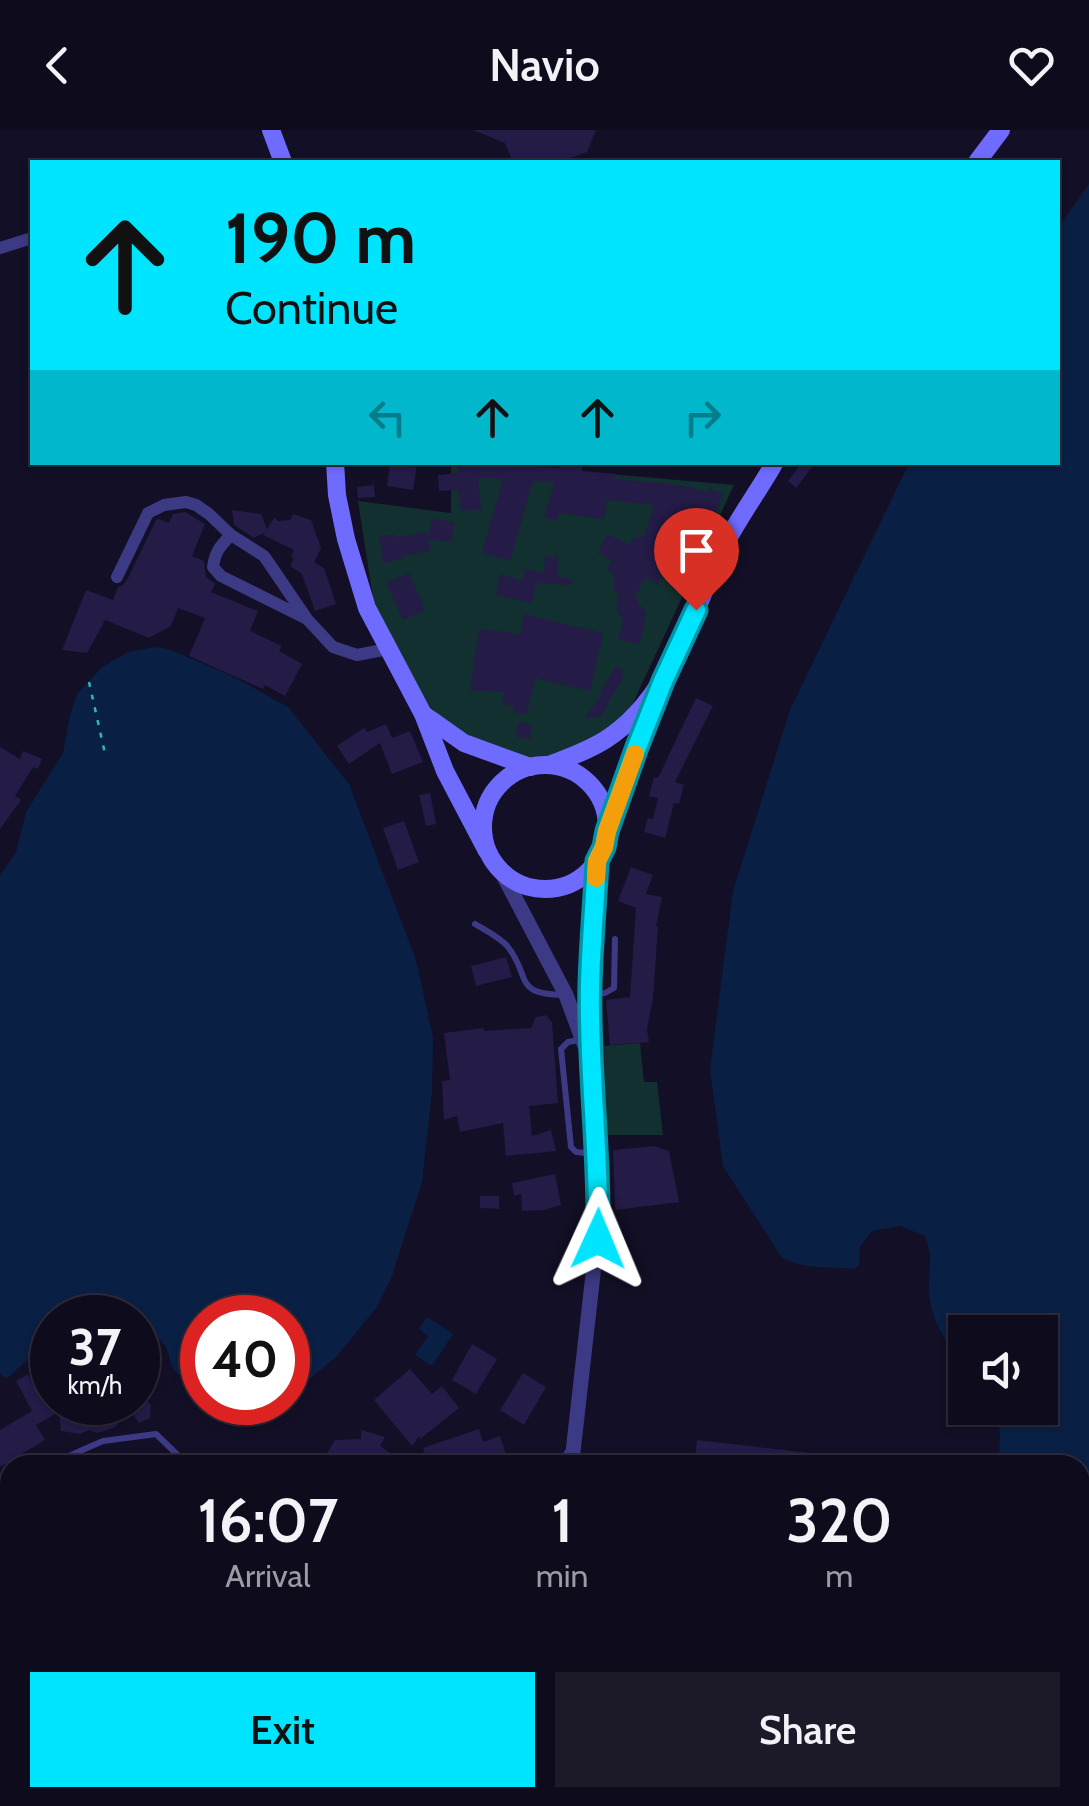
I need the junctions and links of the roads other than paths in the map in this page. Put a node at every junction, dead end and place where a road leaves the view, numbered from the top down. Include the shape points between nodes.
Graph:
1 (271, 130) edge
2 (1000, 130) edge
3 (278, 160) edge
4 (978, 160) edge
5 (30, 239) edge
6 (0, 248) edge
7 (335, 465) edge
8 (773, 465) edge
9 (230, 536) junction
10 (117, 576) dead end
11 (307, 619) junction
12 (388, 648) junction
13 (663, 681) junction
14 (423, 714) junction
15 (539, 766) junction
16 (607, 831) junction
17 (487, 851) junction
18 (597, 861) junction
19 (500, 870) junction
20 (474, 924) dead end
21 (616, 939) dead end
22 (590, 990) junction
23 (566, 995) junction
24 (582, 1040) junction
25 (592, 1065) junction
26 (597, 1154) junction
27 (72, 1455) edge
28 (178, 1455) edge
29 (573, 1455) edge

1 - 3 main road
2 - 4 main road
5 - 6 street
7 - 12 main road via 346,539 367,608
8 - 13 main road via 728,538
9 - 10 street via 196,505 164,504 142,522
9 - 11 street via 264,556
9 - 11 street via 214,557 221,576
11 - 12 street via 350,654
12 - 14 main road
13 - 15 main road via 607,739
13 - 16 main road
14 - 15 main road via 464,744
14 - 17 main road via 444,771
15 - 16 main road via 572,772 591,786 604,807
15 - 17 main road via 514,774 490,799 484,816
16 - 18 main road
17 - 19 main road
18 - 19 main road via 582,878 540,890
18 - 22 street
19 - 23 street
20 - 23 lane via 508,946 526,985
21 - 22 lane via 614,988
22 - 23 street
22 - 25 street
23 - 24 street
24 - 25 street
24 - 26 lane via 561,1049 571,1147
25 - 26 street
26 - 29 street via 594,1280
27 - 28 lane via 103,1441 156,1434

